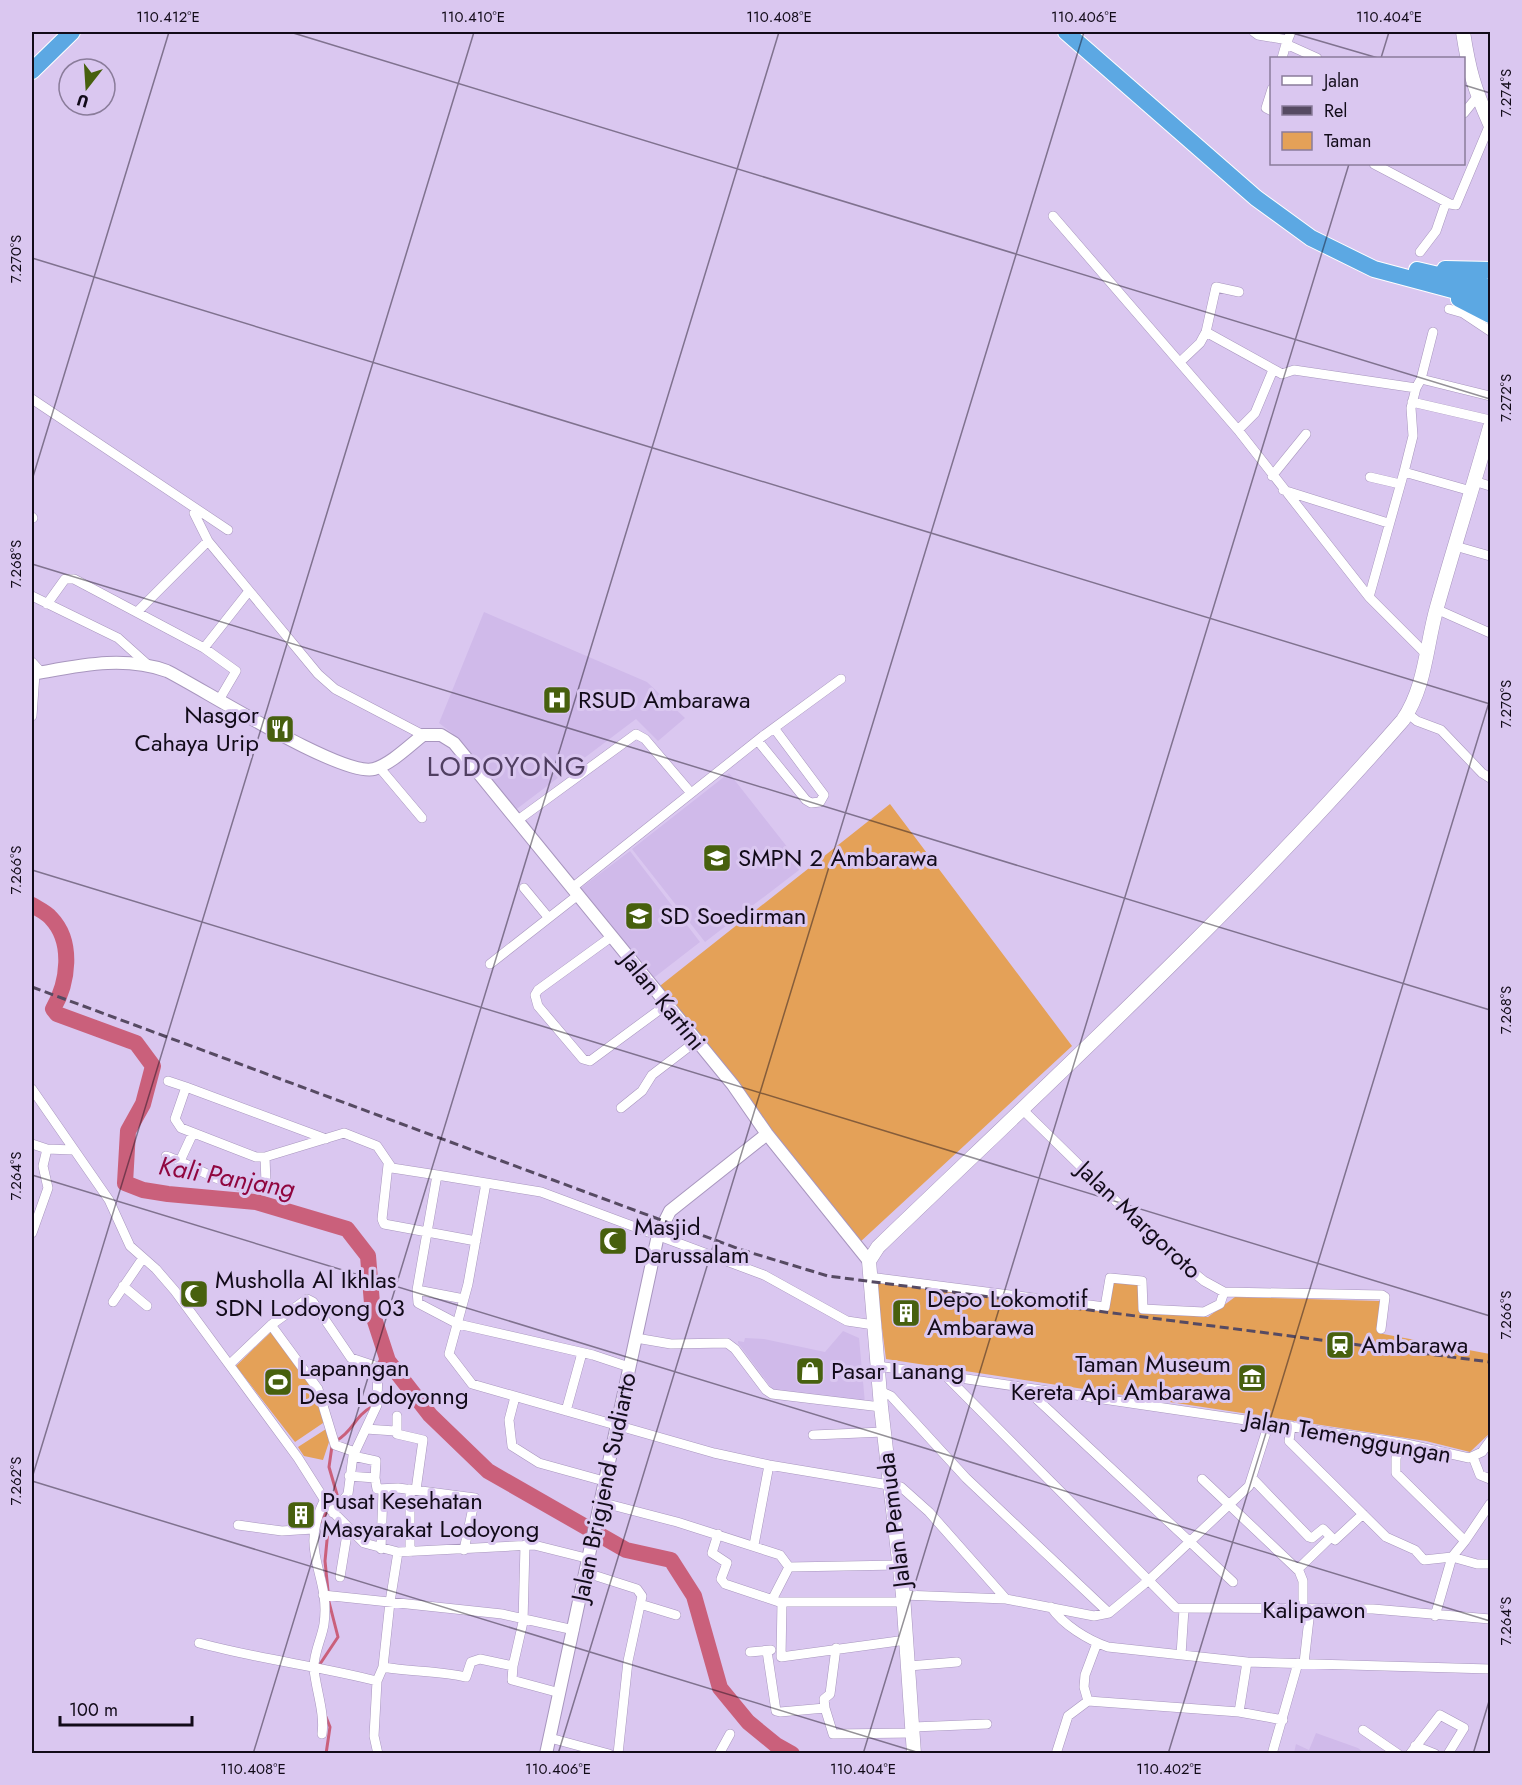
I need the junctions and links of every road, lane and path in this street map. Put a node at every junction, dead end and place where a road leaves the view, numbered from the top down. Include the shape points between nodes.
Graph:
1 (72, 32) edge
2 (1066, 32) edge
3 (1254, 32) edge
4 (1463, 32) edge
5 (1288, 39) edge
6 (1282, 57) edge
7 (1315, 57) edge
8 (32, 71) edge
9 (1270, 94) edge
10 (1485, 108) edge
11 (1270, 110) edge
12 (1465, 113) edge
13 (1491, 124) edge
14 (1376, 165) edge
15 (1446, 202) junction
16 (1053, 216) dead end
17 (1420, 252) dead end
18 (1491, 270) edge
19 (1407, 273) junction
20 (1491, 287) edge
21 (1239, 292) dead end
22 (1491, 300) edge
23 (1449, 309) dead end
24 (1491, 315) edge
25 (1491, 331) edge
26 (1206, 332) junction
27 (1433, 332) dead end
28 (1180, 362) junction
29 (1273, 370) junction
30 (1421, 379) junction
31 (1416, 388) junction
32 (1491, 396) edge
33 (32, 399) edge
34 (1412, 402) junction
35 (1491, 420) edge
36 (1491, 427) edge
37 (1238, 430) junction
38 (1306, 434) dead end
39 (1404, 471) junction
40 (1272, 476) junction
41 (1370, 477) dead end
42 (1400, 484) junction
43 (1473, 486) junction
44 (1491, 486) edge
45 (1283, 490) junction
46 (194, 513) dead end
47 (1388, 523) junction
48 (228, 530) dead end
49 (208, 542) junction
50 (1455, 546) junction
51 (1491, 556) edge
52 (249, 591) junction
53 (32, 596) edge
54 (1369, 597) junction
55 (47, 604) junction
56 (1436, 609) junction
57 (136, 612) junction
58 (1491, 633) edge
59 (204, 648) junction
60 (1426, 656) junction
61 (147, 664) junction
62 (35, 671) edge
63 (841, 679) dead end
64 (219, 700) junction
65 (1407, 713) junction
66 (32, 716) edge
67 (774, 728) junction
68 (423, 735) junction
69 (758, 741) junction
70 (380, 767) junction
71 (1491, 778) edge
72 (691, 793) junction
73 (422, 818) dead end
74 (518, 820) junction
75 (524, 888) dead end
76 (575, 891) junction
77 (548, 917) junction
78 (612, 937) junction
79 (490, 964) dead end
80 (666, 1005) junction
81 (695, 1042) junction
82 (168, 1081) dead end
83 (186, 1088) junction
84 (32, 1089) edge
85 (621, 1108) dead end
86 (1022, 1109) junction
87 (193, 1133) junction
88 (767, 1134) junction
89 (326, 1138) junction
90 (32, 1144) edge
91 (47, 1149) junction
92 (74, 1150) junction
93 (166, 1156) dead end
94 (265, 1157) junction
95 (180, 1161) junction
96 (388, 1165) junction
97 (437, 1175) junction
98 (486, 1183) junction
99 (35, 1211) edge
100 (32, 1233) edge
101 (428, 1233) junction
102 (658, 1235) junction
103 (476, 1241) junction
104 (143, 1258) junction
105 (869, 1261) junction
106 (870, 1282) junction
107 (123, 1286) junction
108 (417, 1290) junction
109 (1224, 1292) junction
110 (464, 1299) junction
111 (112, 1302) dead end
112 (147, 1305) dead end
113 (458, 1324) junction
114 (272, 1325) junction
115 (874, 1325) junction
116 (1381, 1329) dead end
117 (636, 1338) junction
118 (582, 1353) junction
119 (230, 1364) junction
120 (878, 1366) junction
121 (629, 1367) junction
122 (945, 1375) junction
123 (1025, 1388) junction
124 (880, 1390) junction
125 (515, 1397) junction
126 (881, 1407) junction
127 (566, 1411) junction
128 (398, 1416) dead end
129 (1269, 1423) junction
130 (617, 1425) junction
131 (1291, 1426) junction
132 (366, 1428) junction
133 (395, 1431) junction
134 (884, 1432) junction
135 (813, 1435) dead end
136 (1402, 1443) junction
137 (1489, 1446) edge
138 (354, 1454) junction
139 (1473, 1457) junction
140 (769, 1465) junction
141 (350, 1476) junction
142 (375, 1478) junction
143 (1202, 1479) dead end
144 (1253, 1479) junction
145 (1491, 1479) edge
146 (604, 1481) junction
147 (890, 1484) junction
148 (413, 1489) junction
149 (382, 1490) junction
150 (1491, 1504) edge
151 (1230, 1505) junction
152 (599, 1506) junction
153 (329, 1507) junction
154 (1364, 1514) junction
155 (238, 1525) dead end
156 (348, 1528) junction
157 (313, 1529) junction
158 (718, 1534) junction
159 (1331, 1537) junction
160 (1465, 1541) junction
161 (1190, 1542) junction
162 (525, 1545) junction
163 (754, 1545) junction
164 (381, 1549) junction
165 (464, 1550) junction
166 (398, 1552) junction
167 (410, 1552) junction
168 (1452, 1557) junction
169 (590, 1559) junction
170 (1491, 1564) edge
171 (899, 1565) junction
172 (789, 1567) junction
173 (1298, 1569) junction
174 (587, 1574) junction
175 (340, 1577) dead end
176 (1149, 1580) junction
177 (1233, 1582) dead end
178 (323, 1595) junction
179 (903, 1598) junction
180 (1006, 1599) junction
181 (778, 1600) junction
182 (390, 1602) junction
183 (640, 1604) junction
184 (1050, 1607) junction
185 (1184, 1609) junction
186 (1307, 1610) junction
187 (1109, 1613) junction
188 (676, 1615) dead end
189 (1435, 1616) junction
190 (521, 1617) junction
191 (1491, 1619) edge
192 (574, 1630) junction
193 (906, 1640) junction
194 (200, 1642) dead end
195 (1097, 1643) junction
196 (836, 1648) junction
197 (780, 1650) junction
198 (766, 1651) junction
199 (750, 1652) dead end
200 (1181, 1655) junction
201 (957, 1662) dead end
202 (1247, 1662) junction
203 (1301, 1663) junction
204 (314, 1665) junction
205 (513, 1666) junction
206 (909, 1666) junction
207 (383, 1667) junction
208 (1491, 1669) edge
209 (377, 1681) junction
210 (560, 1693) junction
211 (1088, 1701) junction
212 (825, 1708) junction
213 (1239, 1712) junction
214 (1283, 1720) junction
215 (987, 1724) dead end
216 (913, 1730) junction
217 (1363, 1730) dead end
218 (322, 1734) dead end
219 (730, 1734) dead end
220 (550, 1738) junction
221 (1413, 1750) edge
222 (378, 1754) edge
223 (546, 1754) edge
224 (609, 1754) edge
225 (618, 1754) edge
226 (719, 1754) edge
227 (914, 1754) edge
228 (1056, 1754) edge
229 (1272, 1754) edge
230 (1398, 1754) edge
231 (1435, 1754) edge
232 (1448, 1754) edge

1 - 8 highway
2 - 19 highway via 1287,223 1332,249
3 - 5 street
4 - 10 main road via 1470,74
5 - 6 street
5 - 7 street
9 - 11 street via 1266,104
10 - 12 street
10 - 13 main road
13 - 15 street via 1459,202 1454,206
14 - 15 street
15 - 17 street via 1436,231
16 - 28 street
18 - 19 highway
19 - 20 highway
19 - 22 highway
19 - 24 highway
21 - 26 street via 1216,287
23 - 25 street
26 - 28 street
26 - 29 street
27 - 30 street
28 - 37 street
29 - 31 street
29 - 37 street via 1255,413
30 - 31 street
30 - 32 street
31 - 34 street
33 - 48 street
34 - 35 street
34 - 39 street via 1413,436
36 - 43 main road
37 - 40 street
38 - 40 street
39 - 42 street
39 - 43 street
40 - 45 street
41 - 42 street
42 - 47 street
43 - 44 street
43 - 50 main road
45 - 47 street
45 - 54 street
46 - 49 street
47 - 54 street
49 - 52 street
49 - 57 street
50 - 51 street
50 - 56 main road
52 - 59 street
52 - 68 street via 318,674 335,688
53 - 55 street
54 - 60 street
55 - 57 street via 65,579 70,578
55 - 61 street via 118,638
56 - 58 street
56 - 60 main road
57 - 59 street
59 - 64 street via 236,671
60 - 65 main road via 1418,691
61 - 62 street via 103,663
61 - 64 street
62 - 66 street
63 - 67 street
64 - 70 street via 343,765 359,770
65 - 71 street via 1441,730
65 - 86 main road via 1236,901 1101,1037
67 - 69 street
67 - 69 street via 824,795 820,802 806,800
68 - 70 street
68 - 74 street, Jalan Kartini via 441,735 454,743
69 - 72 street
70 - 73 street
72 - 74 street via 645,739 636,734
72 - 76 street
74 - 76 street, Jalan Kartini
75 - 77 street
76 - 77 street
76 - 78 street, Jalan Kartini
77 - 79 street
78 - 80 street, Jalan Kartini
78 - 80 street via 535,995 538,1006 583,1059 590,1061
80 - 81 street, Jalan Kartini
81 - 85 street via 652,1075 642,1091
81 - 88 street, Jalan Kartini via 733,1085
82 - 83 street
83 - 87 street via 175,1119
83 - 89 street
84 - 92 street
86 - 105 main road via 878,1247
86 - 109 street, Jalan Margoroto via 1166,1250
87 - 94 street via 244,1154
87 - 95 street
88 - 102 street, Jalan Brigjend Sudiarto via 670,1211
88 - 105 street, Jalan Kartini
89 - 94 street
89 - 96 street via 353,1135 377,1146
90 - 91 street
91 - 92 street
91 - 99 street via 43,1166 48,1188
92 - 104 street via 109,1200 130,1246
93 - 95 street
94 - 95 street via 266,1183 262,1186 220,1181
96 - 97 street
96 - 101 street via 383,1222
97 - 98 street
97 - 101 street
98 - 102 street via 541,1192
98 - 103 street
99 - 100 street
101 - 103 street
101 - 108 street
102 - 115 street via 764,1275 847,1321
102 - 117 street, Jalan Brigjend Sudiarto
103 - 110 street
104 - 107 street
104 - 119 street via 175,1291
105 - 106 main road, Jalan Pemuda
106 - 109 street via 1106,1307 1110,1278 1144,1282 1143,1309 1204,1312 1219,1305
106 - 115 main road, Jalan Pemuda
107 - 111 street
107 - 112 street
108 - 110 street
108 - 113 street via 418,1303
109 - 116 street, Jalan Margoroto via 1382,1295 1385,1297
110 - 113 street
113 - 118 street
113 - 125 street via 450,1348 451,1359 472,1384
114 - 119 street
114 - 132 street via 311,1299 351,1359 378,1367 377,1405
114 - 138 street via 318,1389 333,1441
115 - 120 main road, Jalan Pemuda
117 - 121 street, Jalan Brigjend Sudiarto
117 - 126 street via 671,1344 727,1343 772,1394
118 - 121 street
118 - 127 street
119 - 153 street
120 - 122 street, Jalan Temenggungan
120 - 124 main road, Jalan Pemuda
121 - 130 street, Jalan Brigjend Sudiarto
122 - 123 street, Jalan Temenggungan
122 - 176 street
123 - 129 street, Jalan Temenggungan
123 - 161 street
124 - 126 main road, Jalan Pemuda
124 - 187 street via 891,1396 966,1478
125 - 127 street
125 - 146 street via 509,1420 512,1446 539,1463
126 - 134 main road, Jalan Pemuda
127 - 130 street
128 - 133 street
129 - 131 street, Jalan Temenggungan
129 - 144 street
130 - 140 street
130 - 146 street, Jalan Brigjend Sudiarto
131 - 136 street, Jalan Temenggungan
131 - 154 street via 1289,1441
132 - 133 street
132 - 138 street
133 - 148 street via 423,1440
134 - 135 street
134 - 147 main road, Jalan Pemuda
136 - 139 street, Jalan Temenggungan
136 - 160 street via 1396,1473
137 - 139 street, Jalan Temenggungan
138 - 141 street
138 - 142 street via 376,1461
139 - 145 street via 1480,1475
140 - 147 street
140 - 163 street
141 - 142 street
141 - 153 street via 348,1494
142 - 149 street via 377,1489
143 - 151 street
144 - 151 street
144 - 159 street via 1309,1537 1323,1529
146 - 152 street, Jalan Brigjend Sudiarto
147 - 171 main road, Jalan Pemuda
147 - 180 street via 901,1487 929,1512
148 - 149 street
148 - 165 street via 476,1498
148 - 167 street
149 - 164 street
150 - 160 street
151 - 161 street
151 - 173 street
152 - 158 street
152 - 169 street, Jalan Brigjend Sudiarto
153 - 156 street
153 - 157 street
154 - 159 street via 1335,1540
154 - 168 street via 1386,1537 1415,1550 1421,1558
155 - 157 street via 282,1531
156 - 164 street via 364,1543
156 - 175 street
157 - 178 street via 312,1549
158 - 163 street
158 - 181 street via 712,1553 727,1563 721,1582
159 - 173 street
160 - 168 street
161 - 176 street
161 - 177 street
162 - 165 street
162 - 169 street
162 - 190 street
163 - 172 street via 780,1555
164 - 166 street
165 - 167 street
166 - 167 street
166 - 182 street
168 - 170 street
168 - 189 street
169 - 174 street, Jalan Brigjend Sudiarto
171 - 172 street
171 - 179 main road, Jalan Pemuda
172 - 181 street
173 - 186 street
174 - 183 street via 637,1589 642,1596
174 - 192 street, Jalan Brigjend Sudiarto
176 - 185 street via 1170,1604
176 - 187 street
178 - 182 street
178 - 204 street via 325,1623
179 - 180 street
179 - 181 street
179 - 193 main road, Jalan Pemuda
180 - 184 street
181 - 197 street
182 - 190 street
182 - 207 street
183 - 188 street
183 - 225 street via 625,1681
184 - 187 street via 1094,1616
184 - 195 street via 1058,1617
185 - 186 street, Kalipawon
185 - 200 street
186 - 189 street, Kalipawon via 1373,1609
186 - 203 street
189 - 191 street, Kalipawon
190 - 192 street
190 - 205 street
192 - 210 street, Jalan Brigjend Sudiarto
193 - 196 street
193 - 206 main road, Jalan Pemuda
194 - 204 street via 266,1660
195 - 200 street
195 - 211 street via 1085,1675
196 - 197 street via 781,1657
196 - 212 street
197 - 198 street
198 - 199 street
198 - 212 street via 776,1711
200 - 202 street
201 - 206 street
202 - 203 street
202 - 213 street
203 - 208 street
203 - 214 street
204 - 209 street
204 - 218 street
205 - 207 street via 475,1659 466,1677
205 - 210 street via 512,1680
206 - 216 main road, Jalan Pemuda
207 - 209 street
209 - 222 street via 374,1736
210 - 220 street, Jalan Brigjend Sudiarto
211 - 213 street
211 - 228 street via 1068,1716
212 - 216 street via 833,1734
213 - 214 street
214 - 229 street
215 - 216 street
216 - 227 main road, Jalan Pemuda
217 - 230 street
219 - 226 street
220 - 223 street, Jalan Brigjend Sudiarto
220 - 224 street
221 - 231 street
221 - 232 street via 1437,1717 1444,1715 1464,1728

